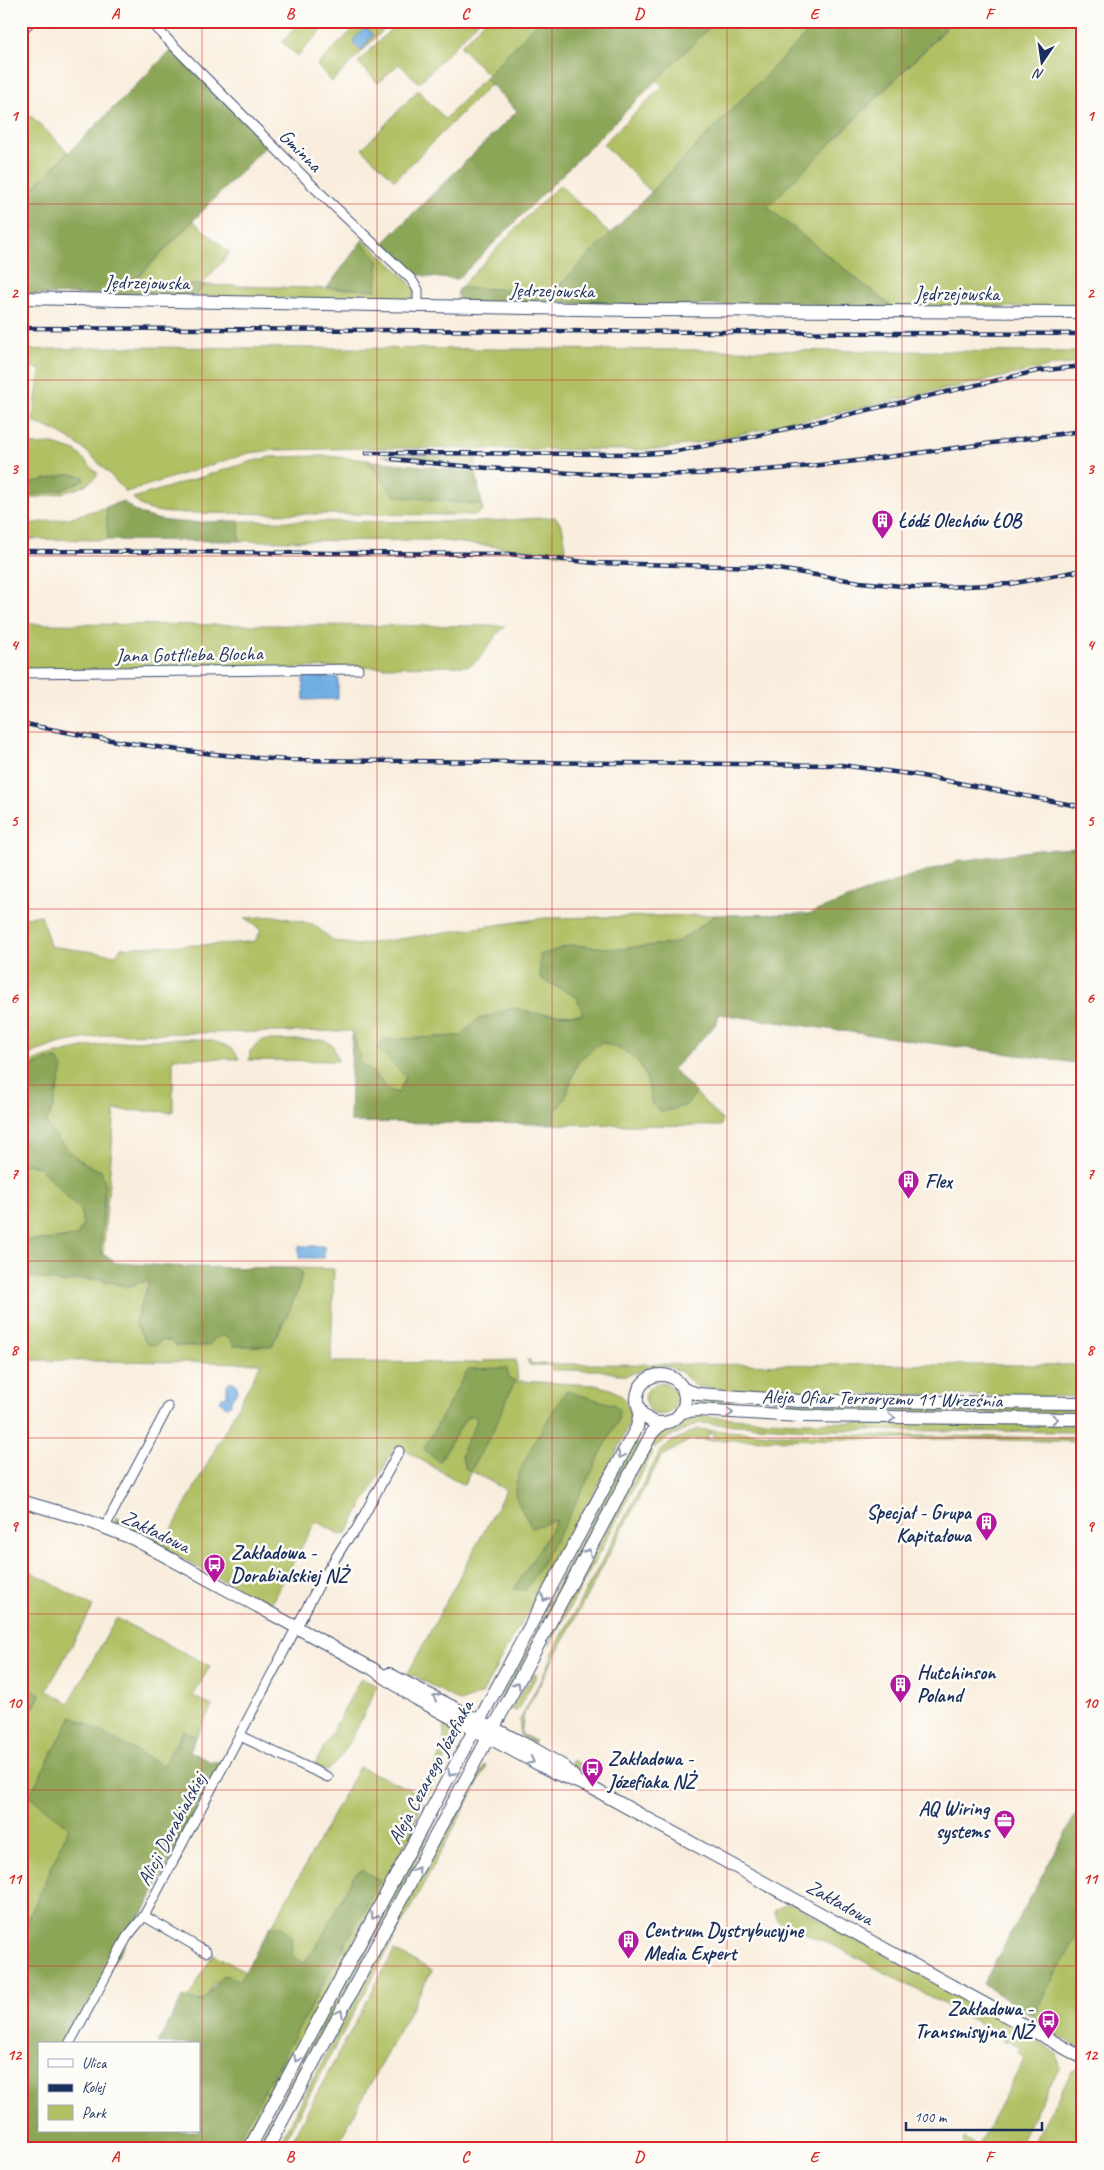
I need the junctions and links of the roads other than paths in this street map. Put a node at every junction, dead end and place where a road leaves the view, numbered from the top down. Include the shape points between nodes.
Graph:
1 (32, 21) edge
2 (148, 21) edge
3 (21, 31) edge
4 (21, 298) edge
5 (418, 307) junction
6 (1083, 312) edge
7 (358, 669) dead end
8 (21, 673) edge
9 (683, 1389) junction
10 (1083, 1403) edge
11 (168, 1407) dead end
12 (640, 1411) junction
13 (681, 1412) junction
14 (1083, 1419) edge
15 (662, 1423) junction
16 (399, 1451) dead end
17 (21, 1501) edge
18 (105, 1527) junction
19 (297, 1627) junction
20 (477, 1725) junction
21 (491, 1733) junction
22 (240, 1736) junction
23 (328, 1777) dead end
24 (144, 1916) junction
25 (206, 1952) dead end
26 (70, 2042) edge
27 (1083, 2058) edge
28 (249, 2149) edge
29 (267, 2149) edge

1 - 3 street
2 - 5 street, Gminna via 411,279 418,290
4 - 5 street, Jędrzejowska
5 - 6 street, Jędrzejowska
7 - 8 street, Jana Gottlieba Blocha
9 - 10 street, Aleja Ofiar Terroryzmu 11 Września via 698,1394 800,1400
9 - 12 street via 674,1378 666,1375 646,1379 637,1396
9 - 13 street via 685,1397
11 - 18 street
12 - 15 street via 648,1419
12 -> 20 street, Aleja Cezarego Józefiaka via 636,1427
13 -> 14 street, Aleja Ofiar Terroryzmu 11 Września
13 - 15 street via 675,1419
21 -> 15 street, Aleja Cezarego Józefiaka via 650,1436
16 - 19 street, Alicji Dorabialskiej
17 - 18 street, Zakładowa
18 - 19 street, Zakładowa
19 - 20 street, Zakładowa via 373,1669 401,1679
19 - 22 street, Alicji Dorabialskiej
20 - 21 street, Zakładowa
20 -> 28 street, Aleja Cezarego Józefiaka
21 - 27 street, Zakładowa via 556,1762 578,1780
29 -> 21 street, Aleja Cezarego Józefiaka
22 - 23 street
22 - 24 street, Alicji Dorabialskiej
24 - 25 street
24 - 26 street, Alicji Dorabialskiej via 127,1937

